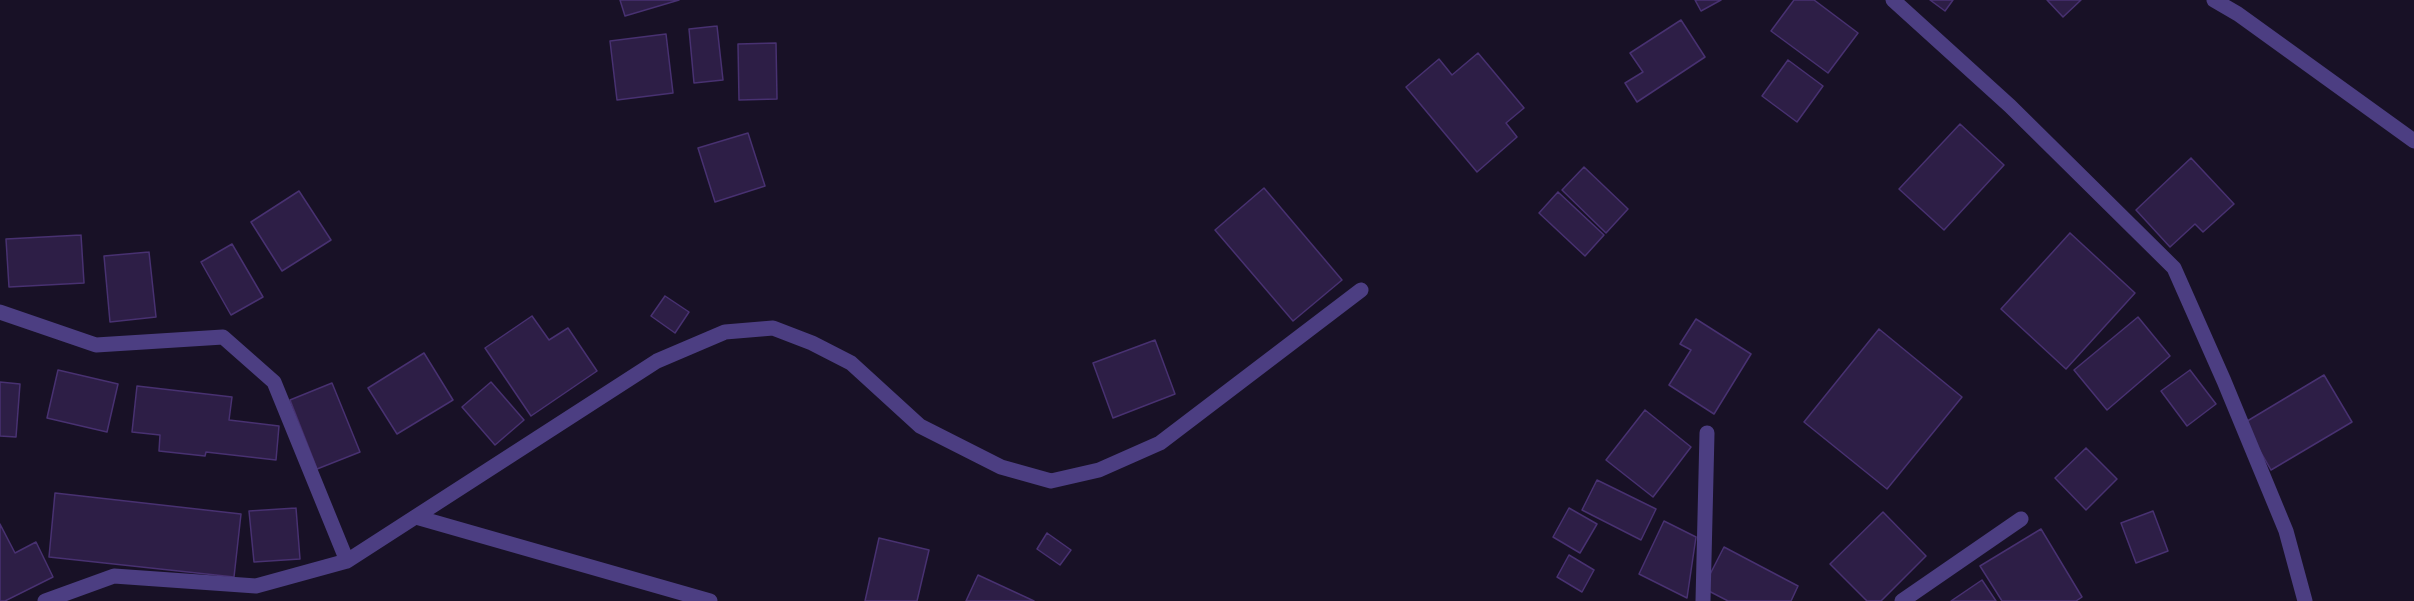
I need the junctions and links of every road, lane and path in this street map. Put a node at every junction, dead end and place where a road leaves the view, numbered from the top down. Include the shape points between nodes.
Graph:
1 (1893, 0) edge
2 (2214, 0) edge
3 (2414, 141) edge
4 (1361, 290) dead end
5 (0, 312) edge
6 (1707, 433) dead end
7 (416, 517) junction
8 (2021, 519) dead end
9 (347, 561) junction
10 (45, 601) edge
11 (710, 601) edge
12 (1703, 601) edge
13 (1902, 601) edge
14 (2305, 601) edge

1 - 14 street via 2010,106 2174,268 2286,531
2 - 3 street
4 - 7 street via 1160,443 1099,470 1051,481 1001,467 920,426 851,363 773,328 725,332 657,361
5 - 9 street via 96,345 223,337 274,382
6 - 12 street
7 - 9 street
7 - 11 street
8 - 13 street
9 - 10 street via 256,586 114,576

